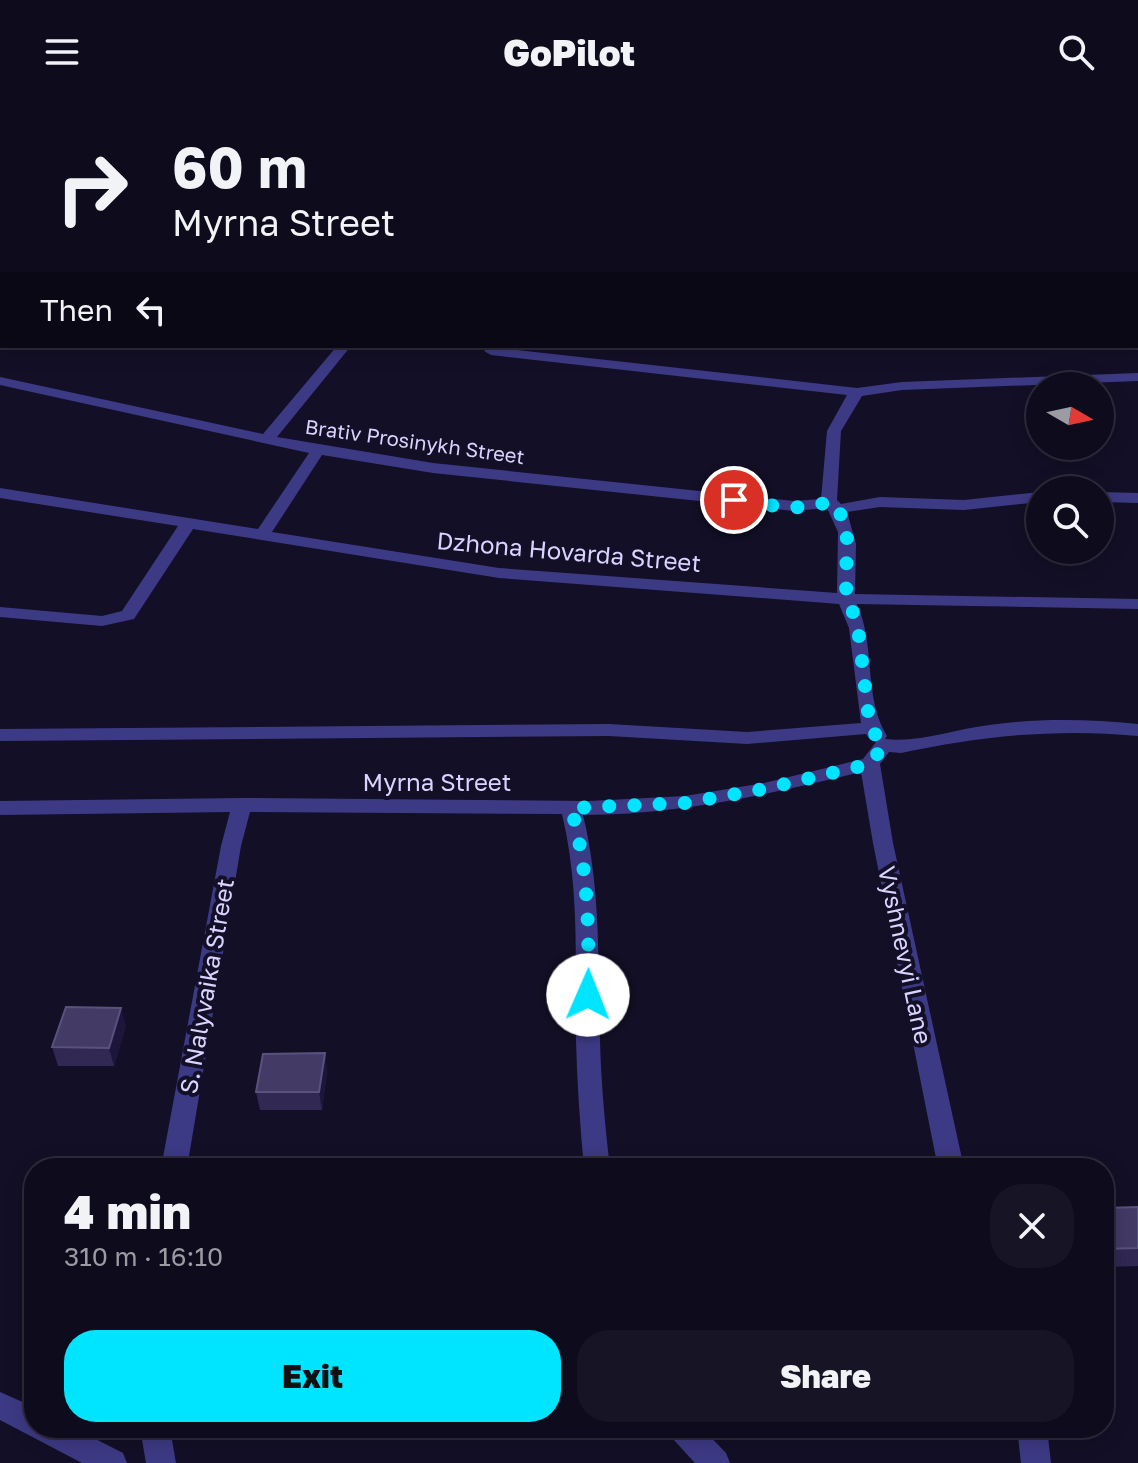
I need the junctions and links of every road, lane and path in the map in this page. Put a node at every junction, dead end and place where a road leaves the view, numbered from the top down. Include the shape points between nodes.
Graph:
1 (342, 348) edge
2 (491, 351) dead end
3 (1138, 377) edge
4 (0, 381) edge
5 (857, 392) junction
6 (267, 439) junction
7 (318, 450) junction
8 (0, 493) edge
9 (1114, 497) edge
10 (1026, 498) edge
11 (1138, 498) edge
12 (834, 505) junction
13 (189, 522) junction
14 (262, 535) junction
15 (846, 599) junction
16 (1138, 604) edge
17 (0, 612) edge
18 (1138, 730) edge
19 (0, 735) edge
20 (875, 745) junction
21 (242, 805) junction
22 (0, 808) edge
23 (571, 808) junction
24 (176, 1158) edge
25 (596, 1158) edge
26 (949, 1158) edge
27 (64, 1438) edge
28 (157, 1438) edge
29 (691, 1438) edge
30 (1033, 1438) edge
31 (112, 1463) edge
32 (161, 1463) edge
33 (715, 1463) edge
34 (1036, 1463) edge

1 - 6 street
2 - 5 street
3 - 5 street
4 - 6 street, Brativ Prosinykh Street
5 - 12 street via 843,406 832,432
6 - 7 street, Brativ Prosinykh Street
7 - 12 street, Brativ Prosinykh Street via 433,468 794,506
7 - 14 street
8 - 13 street, Dzhona Hovarda Street
9 - 11 street
10 - 12 street, Brativ Prosinykh Street via 964,505
12 - 15 street via 847,528
13 - 14 street, Dzhona Hovarda Street
13 - 17 street via 128,615 102,621
14 - 15 street, Dzhona Hovarda Street via 499,573
15 - 16 street, Dzhona Hovarda Street
15 - 20 street, Vyshnevyi Lane via 857,620
18 - 20 street via 1015,725 901,747
19 - 20 street via 594,730
20 - 23 street, Myrna Street via 764,789 685,803
20 - 26 street, Vyshnevyi Lane via 888,872
21 - 22 street, Myrna Street
21 - 23 street, Myrna Street
21 - 24 street, S. Nalyvaika Street
23 - 25 street via 585,865
27 - 31 street
28 - 32 street
29 - 33 street
30 - 34 street

